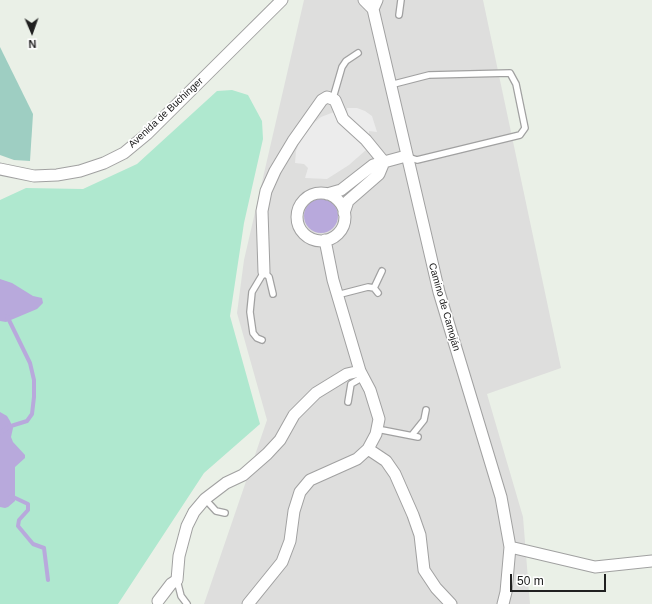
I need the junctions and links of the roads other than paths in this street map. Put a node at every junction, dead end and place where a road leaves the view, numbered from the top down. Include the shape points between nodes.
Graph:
1 (282, 0) edge
2 (364, 0) edge
3 (401, 0) edge
4 (375, 5) edge
5 (399, 15) dead end
6 (358, 53) dead end
7 (390, 85) junction
8 (333, 98) junction
9 (406, 156) junction
10 (384, 162) junction
11 (0, 169) edge
12 (327, 194) junction
13 (344, 213) junction
14 (325, 240) junction
15 (382, 271) dead end
16 (264, 272) junction
17 (273, 294) dead end
18 (337, 295) junction
19 (262, 340) dead end
20 (361, 374) junction
21 (348, 402) dead end
22 (426, 410) dead end
23 (377, 429) junction
24 (368, 449) junction
25 (205, 499) junction
26 (226, 513) dead end
27 (510, 548) junction
28 (652, 561) edge
29 (180, 576) junction
30 (158, 600) dead end
31 (187, 604) edge
32 (248, 604) edge
33 (451, 604) edge
34 (503, 604) edge

1 - 11 street, Avenida de Buchinger via 153,128 124,153 80,171 57,175 34,176
2 - 4 street, Camino de Camoján
3 - 5 lane
4 - 7 street, Camino de Camoján
6 - 8 lane via 351,56 342,67
7 - 9 street, Camino de Camoján
7 - 9 lane via 429,75 510,73 516,84 525,128 520,135 417,160
8 - 10 street via 343,119 366,140
8 - 16 street via 322,100 275,171 266,190 262,211
9 - 10 street
9 - 27 street, Camino de Camoján via 439,292 501,497
10 - 12 street via 373,164 341,190
10 - 13 street via 379,174 348,201
12 - 13 street via 338,200
12 - 14 street via 320,193 307,197 297,214 299,227 303,233 315,240
13 - 14 street via 339,232
14 - 18 street
15 - 18 lane via 376,291 365,287
16 - 17 lane via 269,277
16 - 19 lane via 252,292 250,302 253,333
18 - 20 street
20 - 21 lane via 351,384
20 - 23 street via 370,390 378,419
20 - 25 street via 347,374 316,393 294,415 280,440 268,454 243,475 226,483
22 - 23 lane via 424,420 415,436
23 - 24 street
24 - 32 street via 357,459 310,480 300,492 294,511 290,541 282,562
24 - 33 street via 386,461 395,474 420,535 424,570
25 - 26 lane via 216,511
25 - 29 street via 187,526 179,556
27 - 28 street via 594,567
27 - 34 street, Camino de Camoján
29 - 30 street
29 - 31 lane via 181,596

